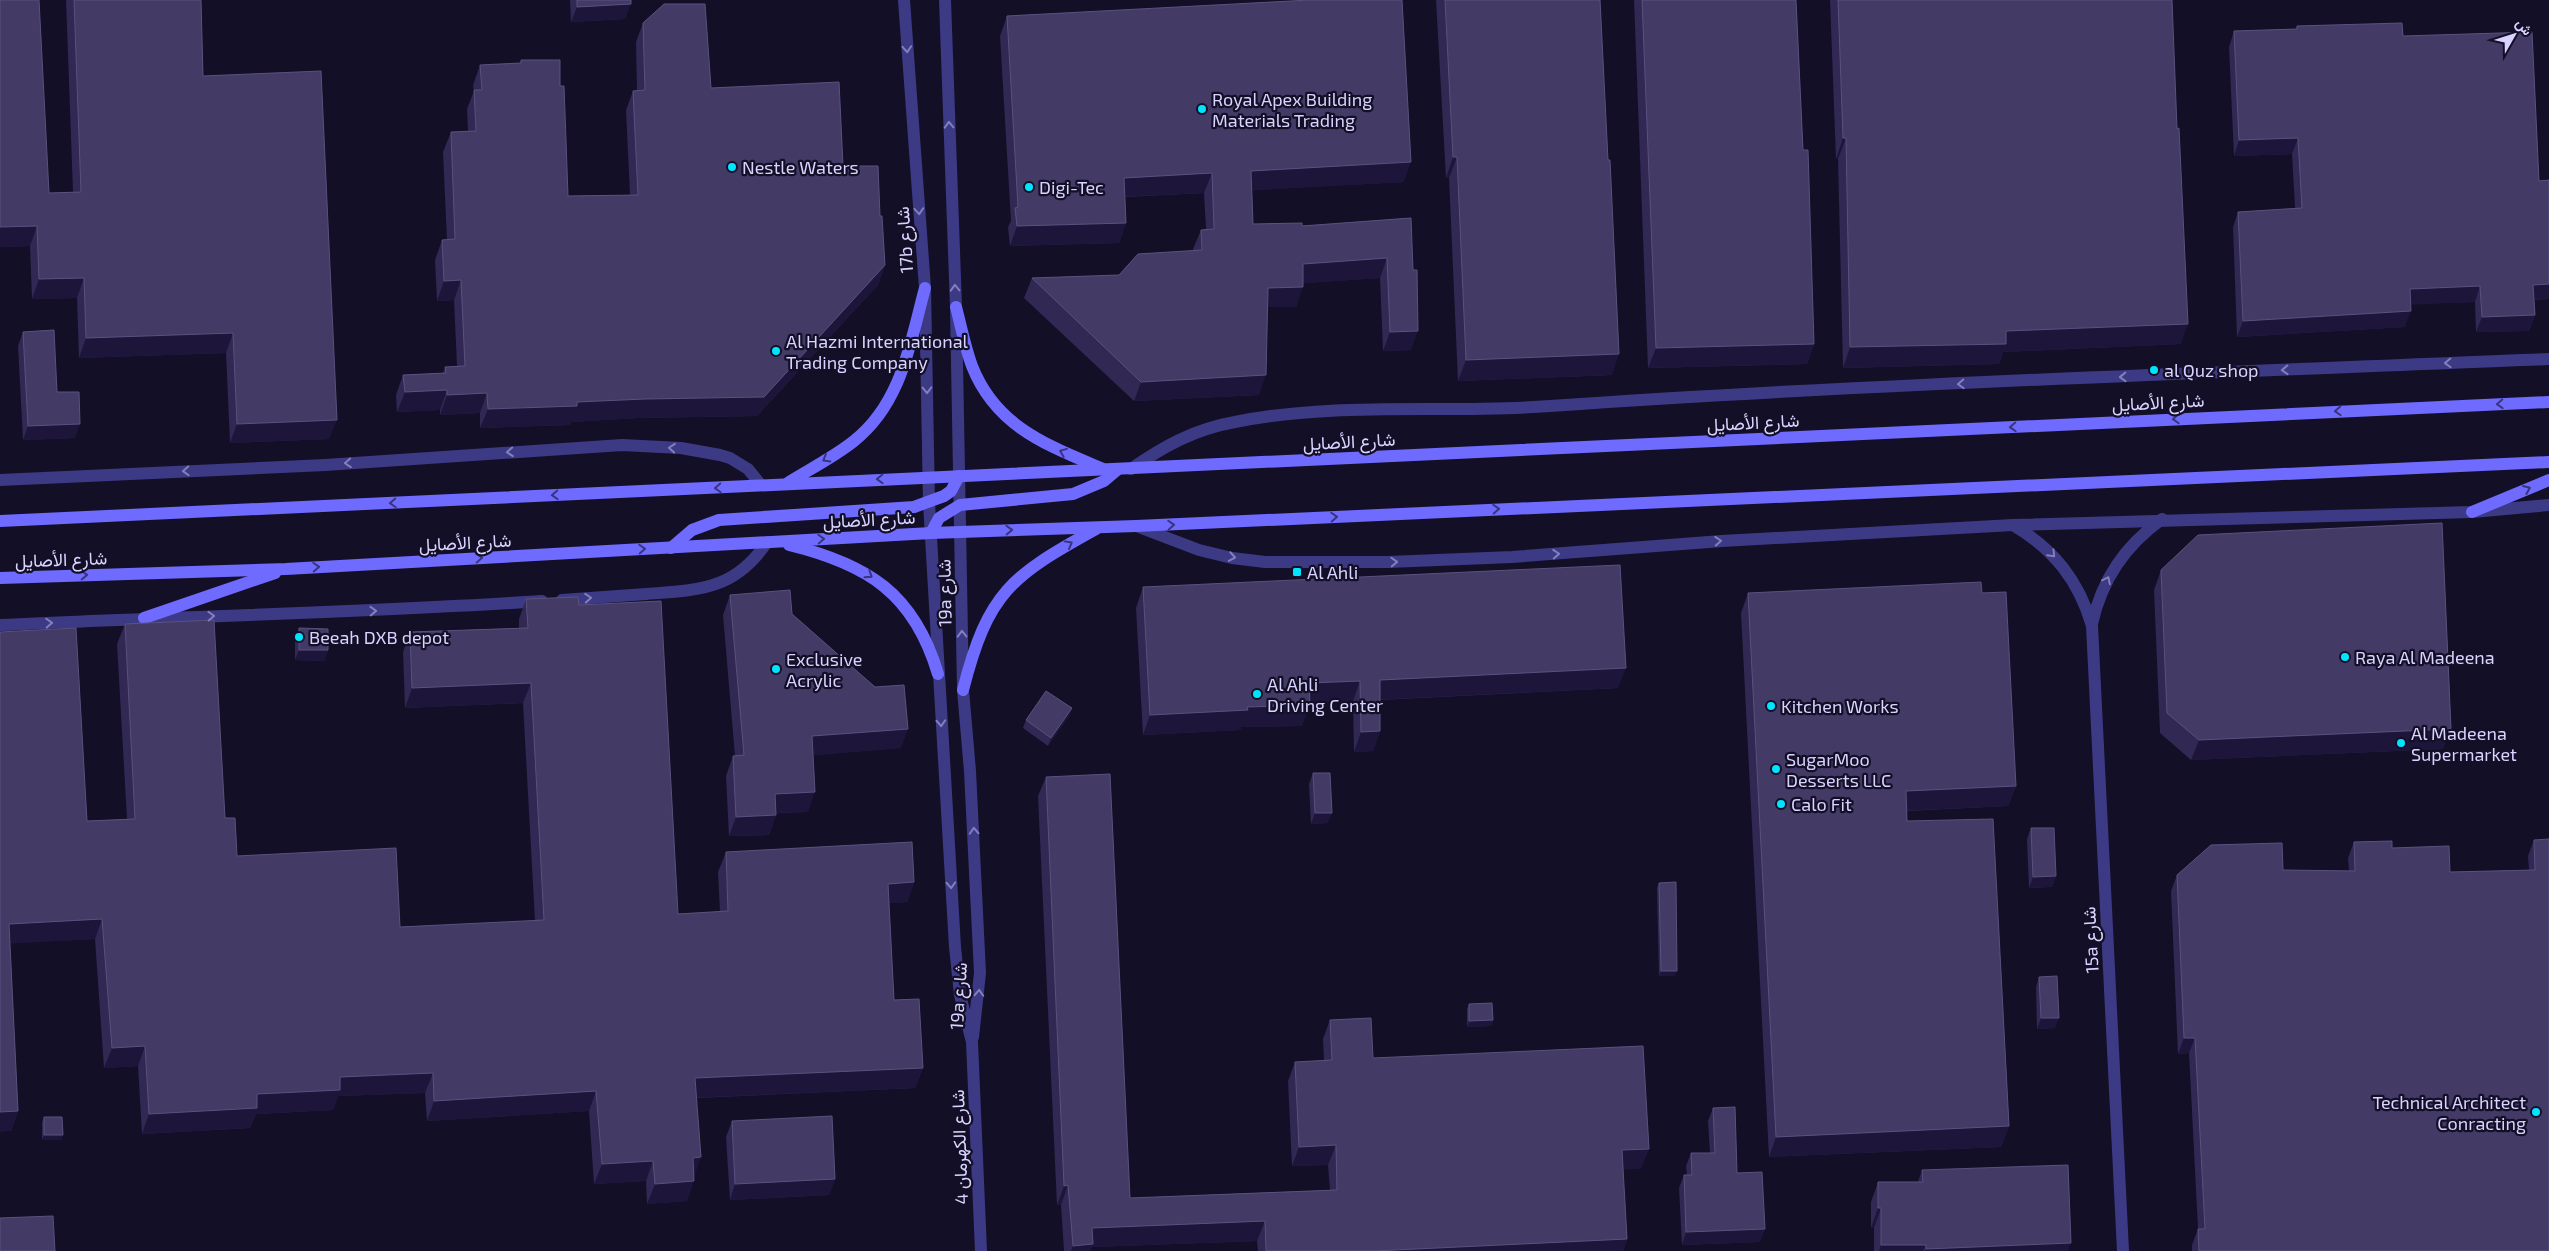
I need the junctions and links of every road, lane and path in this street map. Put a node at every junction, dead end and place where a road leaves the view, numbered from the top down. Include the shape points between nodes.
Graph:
1 (904, 0) edge
2 (945, 0) edge
3 (925, 288) junction
4 (956, 307) junction
5 (2549, 359) edge
6 (2549, 402) edge
7 (2549, 462) edge
8 (1132, 469) junction
9 (1113, 470) junction
10 (959, 476) junction
11 (929, 478) junction
12 (0, 480) edge
13 (2549, 480) edge
14 (786, 483) junction
15 (761, 486) junction
16 (929, 503) junction
17 (960, 505) junction
18 (2549, 505) edge
19 (2472, 512) junction
20 (2162, 519) junction
21 (0, 521) edge
22 (2013, 525) junction
23 (1136, 526) junction
24 (1099, 527) junction
25 (960, 532) junction
26 (931, 533) junction
27 (771, 542) junction
28 (670, 548) junction
29 (286, 569) junction
30 (0, 578) edge
31 (144, 618) junction
32 (0, 625) edge
33 (2092, 626) junction
34 (938, 674) junction
35 (963, 690) junction
36 (972, 1042) junction
37 (981, 1251) edge
38 (2123, 1251) edge

1 -> 3 street, 17b شارع
4 -> 2 street
3 -> 11 street, 17b شارع
3 -> 14 main road via 902,372 876,420 854,441
9 -> 4 main road via 1052,448 1009,421 977,378
4 - 10 street
5 -> 8 street via 2019,381 1526,408 1401,408 1276,416 1232,422 1196,432 1162,448
6 -> 8 main road, شارع الأصايل
23 -> 7 main road
8 - 9 main road, شارع الأصايل
9 - 10 main road, شارع الأصايل
9 - 17 main road via 1096,484 1073,494
10 - 11 main road, شارع الأصايل
10 - 16 main road via 951,491
10 - 17 street, 19a شارع
11 -> 14 main road
11 - 16 street, 19a شارع
15 -> 12 street via 748,469 725,456 681,448 622,445 325,465
19 -> 13 main road
14 - 15 main road
15 -> 21 main road
16 - 26 street, 19a شارع
16 - 28 main road via 897,509 719,520 692,530
17 - 25 street, 19a شارع
17 - 26 main road via 939,518
18 - 19 street
19 - 20 street
20 - 22 street
33 -> 20 street, 15a شارع via 2102,590 2120,557
23 -> 22 street via 1198,550 1232,558 1336,563 1450,561 1722,541
22 -> 33 street, 15a شارع via 2057,559 2079,590
23 - 24 main road
25 -> 24 main road
35 -> 24 main road via 982,628 1004,592 1029,568
25 - 26 main road, شارع الأصايل
35 -> 25 street, 19a شارع
27 -> 26 main road, شارع الأصايل
26 - 34 street, 19a شارع
27 - 28 main road, شارع الأصايل
31 -> 27 street via 415,610 702,589 740,573
27 -> 34 main road via 836,558 891,592 916,622
29 -> 28 main road, شارع الأصايل
30 -> 29 main road, شارع الأصايل
29 - 31 main road
32 -> 31 street
33 - 38 street, 15a شارع
34 -> 36 street, 19a شارع via 955,947 960,995
36 -> 35 street, 19a شارع via 980,973 971,780
36 - 37 street, شارع الكهرمان 4

